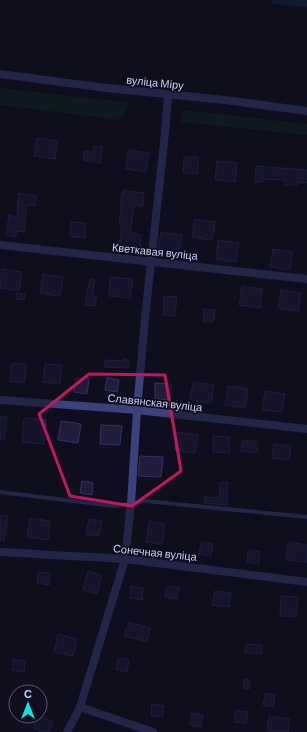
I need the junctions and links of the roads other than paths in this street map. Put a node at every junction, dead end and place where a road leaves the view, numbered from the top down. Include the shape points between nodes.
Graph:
1 (0, 74) edge
2 (168, 94) junction
3 (307, 111) edge
4 (0, 245) edge
5 (151, 262) junction
6 (307, 279) edge
7 (0, 400) edge
8 (137, 410) junction
9 (307, 429) edge
10 (0, 492) edge
11 (131, 503) junction
12 (307, 517) edge
13 (0, 552) edge
14 (126, 559) junction
15 (307, 582) edge
16 (80, 708) junction
17 (67, 732) edge
18 (153, 732) edge

1 - 2 street, вуліца Міру
2 - 3 street, вуліца Міру
2 - 5 street
4 - 5 street, Кветкавая вуліца
5 - 6 street, Кветкавая вуліца
5 - 8 street
7 - 8 street, Славянская вуліца
8 - 9 street, Славянская вуліца
8 - 11 street
10 - 11 lane via 114,506
11 - 12 lane via 145,501
11 - 14 street
13 - 14 street, Сонечная вуліца
14 - 15 street, Сонечная вуліца
14 - 16 street
16 - 17 street
16 - 18 street

